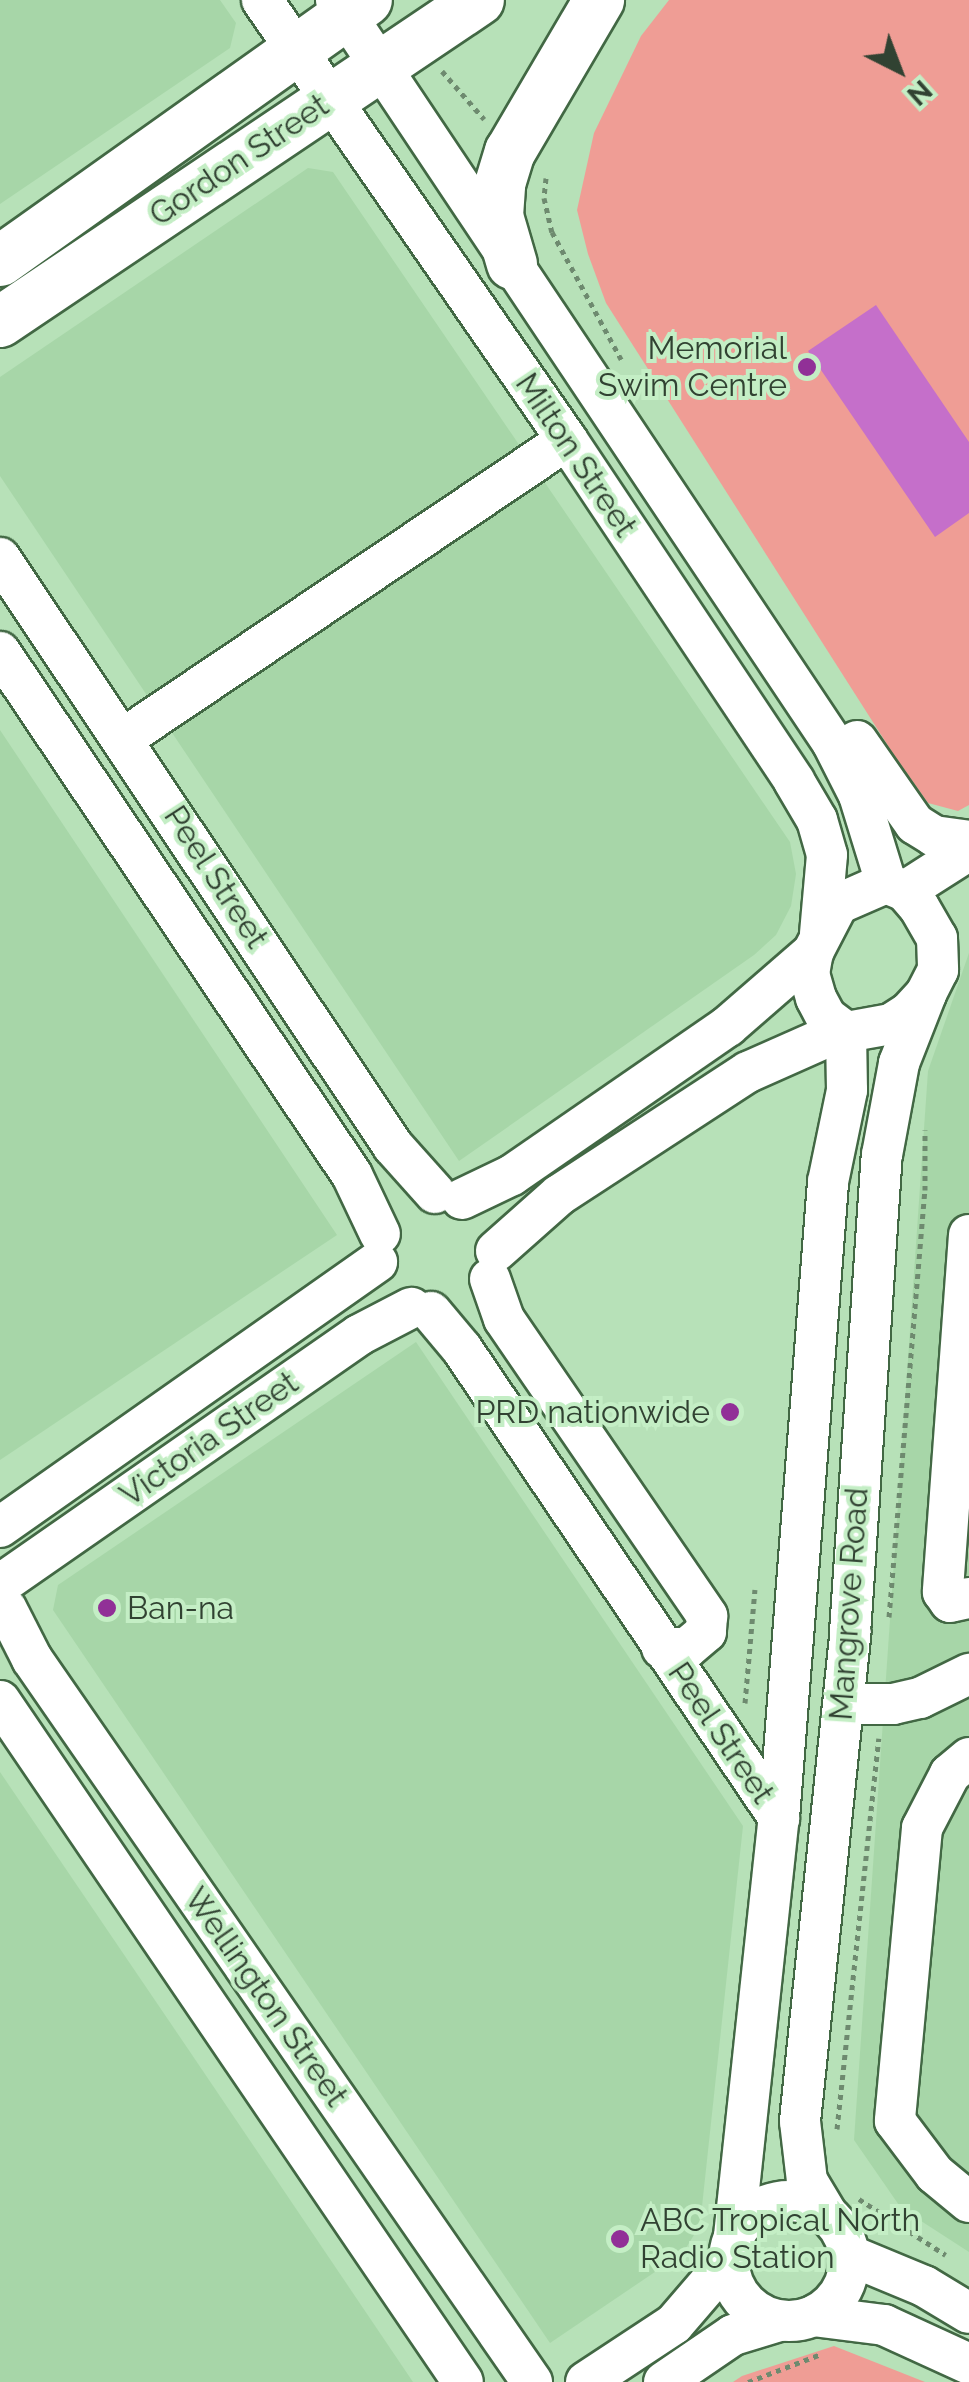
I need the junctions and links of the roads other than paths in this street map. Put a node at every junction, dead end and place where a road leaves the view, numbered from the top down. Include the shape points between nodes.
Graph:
1 (262, 0) edge
2 (479, 0) edge
3 (599, 0) edge
4 (350, 5) edge
5 (295, 50) junction
6 (381, 66) junction
7 (329, 99) junction
8 (0, 260) edge
9 (512, 264) junction
10 (0, 322) edge
11 (567, 440) junction
12 (0, 558) edge
13 (764, 639) junction
14 (0, 652) edge
15 (124, 738) junction
16 (969, 841) edge
17 (969, 850) edge
18 (896, 887) junction
19 (969, 929) edge
20 (816, 943) junction
21 (932, 982) junction
22 (845, 1031) junction
23 (448, 1196) junction
24 (969, 1234) edge
25 (378, 1248) junction
26 (493, 1265) junction
27 (422, 1310) junction
28 (965, 1336) edge
29 (0, 1527) edge
30 (4, 1587) edge
31 (969, 1598) edge
32 (662, 1648) junction
33 (969, 1674) edge
34 (0, 1701) edge
35 (844, 1704) junction
36 (969, 1758) edge
37 (779, 1818) junction
38 (969, 2202) edge
39 (827, 2214) junction
40 (732, 2248) junction
41 (849, 2255) junction
42 (969, 2312) edge
43 (796, 2318) junction
44 (969, 2364) edge
45 (463, 2382) edge
46 (532, 2382) edge
47 (586, 2382) edge
48 (664, 2382) edge

1 - 5 street, Milton Street
2 - 6 main road, Gordon Street
3 - 9 main road via 510,152 498,216
4 - 5 main road, Gordon Street
4 - 6 street, Milton Street
5 - 7 street, Milton Street
5 - 8 main road, Gordon Street
6 - 7 main road, Gordon Street
6 - 9 street, Milton Street
7 - 10 main road, Gordon Street
7 - 11 street, Milton Street
9 - 13 street, Milton Street
11 - 15 street
11 - 20 street, Milton Street via 818,820 827,854
12 - 15 street, Peel Street
13 - 16 street via 830,702 915,824 934,836
13 - 18 street, Milton Street via 846,766
14 - 25 street, Peel Street via 352,1175
15 - 23 street, Peel Street via 393,1146
17 - 18 street
18 - 20 street via 838,904
18 - 21 street via 936,938
19 - 21 street
20 - 22 street via 809,974 816,998 826,1017
20 - 23 street via 728,1026 512,1175
21 - 22 street via 891,1024
21 - 35 street, Mangrove Road via 899,1063 882,1155
22 - 26 street via 748,1072 560,1195
22 - 37 street, Mangrove Road via 847,1090 828,1182
23 - 25 street via 401,1205
23 - 26 street via 487,1220
24 - 28 street
25 - 27 street via 388,1289
25 - 29 street, Victoria Street
26 - 27 street via 466,1305
26 - 32 street, Peel Street via 504,1319 707,1616 706,1632 686,1648
27 - 30 street, Victoria Street via 358,1334
27 - 32 street, Peel Street via 462,1349
28 - 31 street via 943,1592 950,1602
30 - 46 street, Wellington Street via 44,1675
32 - 37 street, Peel Street
33 - 35 street via 920,1698
34 - 45 street, Wellington Street
35 - 39 street, Mangrove Road via 800,2122 806,2182
36 - 38 street via 950,1774 922,1828 895,2120 935,2174
37 - 40 street, Mangrove Road
39 - 40 street via 810,2205 775,2203 744,2222
39 - 41 street
40 - 43 street via 731,2277 748,2306
40 - 47 street via 674,2324
41 - 42 street
41 - 43 street via 841,2292
43 - 44 street via 884,2325
43 - 48 street via 733,2335

